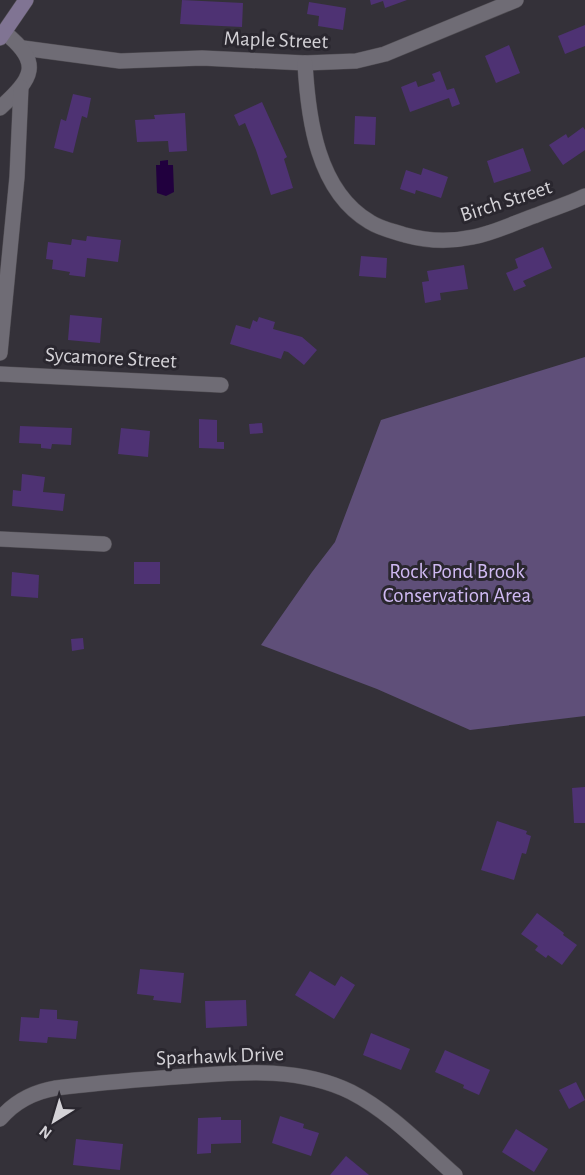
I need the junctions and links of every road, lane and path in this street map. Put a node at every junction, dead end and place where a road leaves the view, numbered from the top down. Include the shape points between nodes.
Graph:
1 (26, 0) edge
2 (516, 0) edge
3 (2, 35) edge
4 (23, 48) junction
5 (305, 63) junction
6 (21, 87) junction
7 (0, 108) edge
8 (585, 196) edge
9 (0, 353) edge
10 (0, 374) edge
11 (221, 385) dead end
12 (0, 539) edge
13 (104, 544) dead end
14 (0, 1119) edge
15 (455, 1175) edge

1 - 3 street
2 - 5 street, Maple Street via 368,59
3 - 4 street
4 - 5 street, Maple Street via 120,61 202,58
4 - 6 street via 30,64
5 - 8 street, Birch Street via 310,121 320,156 350,206 378,227 432,240 471,237
6 - 7 street
6 - 9 street via 17,177
10 - 11 street, Sycamore Street
12 - 13 street
14 - 15 street, Sparhawk Drive via 22,1099 56,1088 282,1073 318,1079 368,1102

